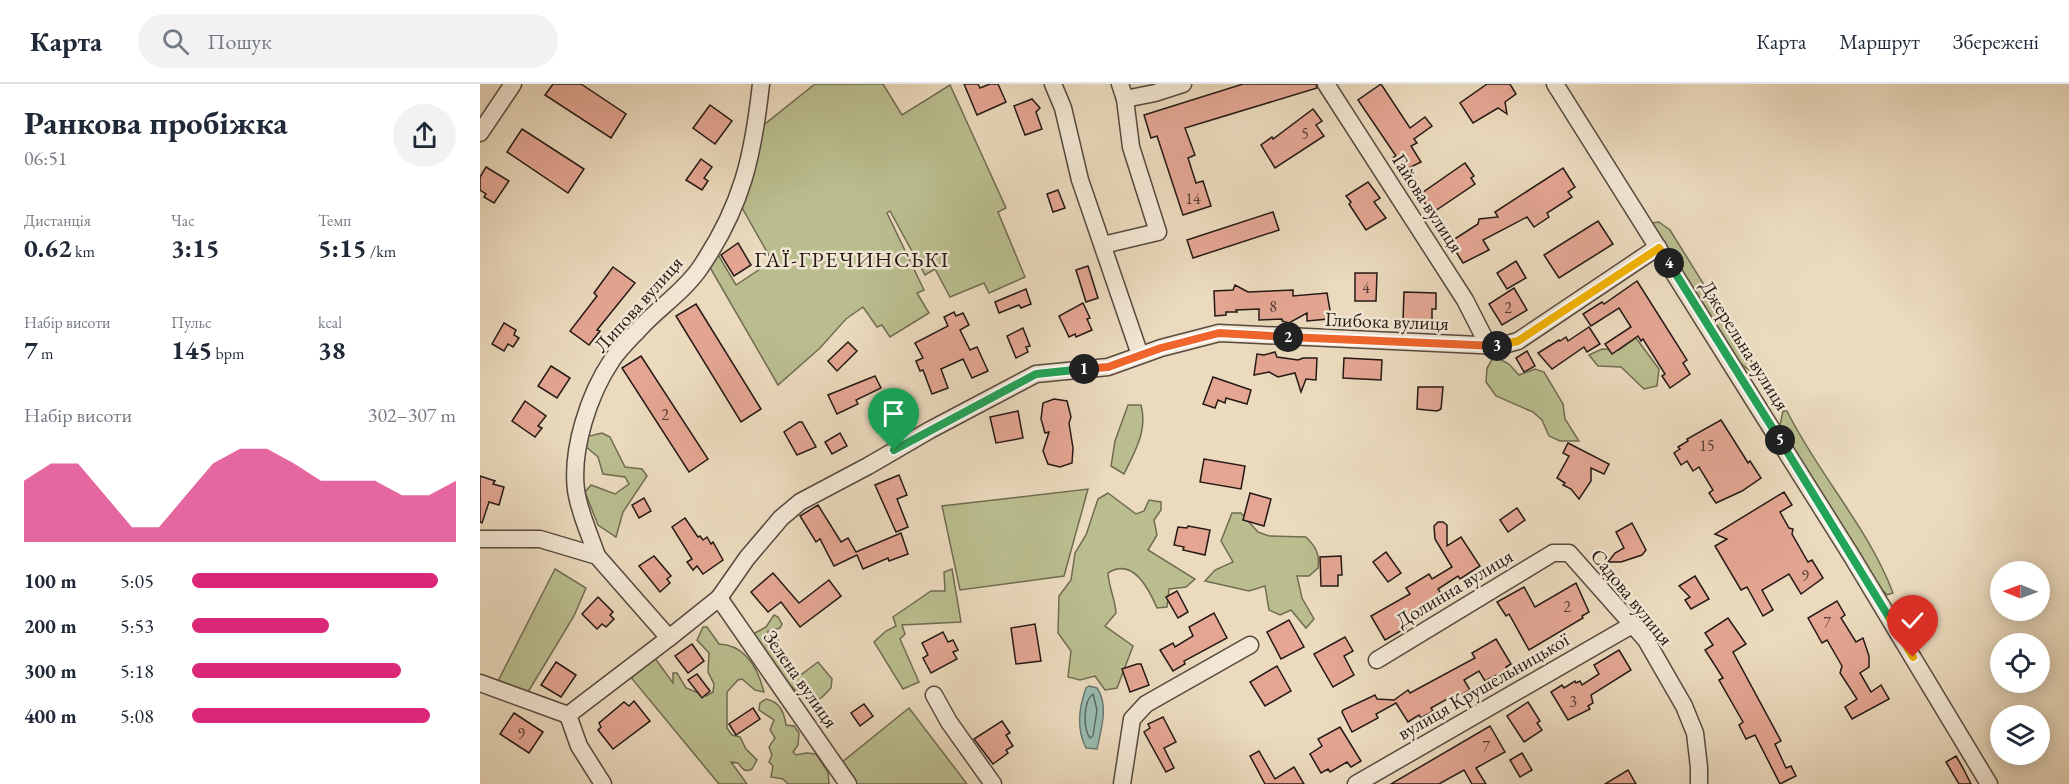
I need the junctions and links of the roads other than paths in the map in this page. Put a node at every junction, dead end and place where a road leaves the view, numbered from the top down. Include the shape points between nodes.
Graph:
1 (513, 84) edge
2 (761, 84) edge
3 (1053, 84) edge
4 (1183, 84) edge
5 (1326, 84) edge
6 (1555, 84) edge
7 (1122, 92) edge
8 (480, 133) edge
9 (1103, 245) junction
10 (1659, 248) junction
11 (1489, 347) junction
12 (1140, 355) junction
13 (480, 539) edge
14 (1553, 553) joint
15 (597, 556) junction
16 (719, 598) junction
17 (1632, 625) junction
18 (669, 638) junction
19 (1250, 645) dead end
20 (1377, 660) dead end
21 (480, 683) edge
22 (933, 694) dead end
23 (568, 715) junction
24 (603, 784) edge
25 (848, 784) edge
26 (993, 784) edge
27 (1122, 784) edge
28 (1356, 784) edge
29 (1699, 784) edge
30 (1989, 784) edge

1 - 8 street
2 - 15 street, Липова вулиця via 749,165 738,199 718,238 699,270 612,360 590,404 578,444 576,491
3 - 9 street
4 - 7 street via 1155,93
5 - 11 street, Гайова вулиця via 1465,300
6 - 10 street, Джерельна вулиця
7 - 9 street via 1131,147 1158,232
9 - 12 street
10 - 11 street, Глибока вулиця via 1518,341
10 - 30 street, Джерельна вулиця
11 - 12 street, Глибока вулиця via 1219,333
12 - 16 street, Глибока вулиця via 1108,367 1036,374 800,502 747,558
13 - 15 street via 540,539
14 - 17 street, Садова вулиця via 1569,553
14 - 20 street, Долинна вулиця
15 - 18 street
16 - 18 street
16 - 25 street, Зелена вулиця
17 - 28 street, вулиця Крушельницької
17 - 29 street, Садова вулиця via 1646,640 1684,706 1695,733
18 - 23 street
19 - 27 street via 1146,704 1132,719
21 - 23 street
22 - 26 street
23 - 24 street via 579,746

